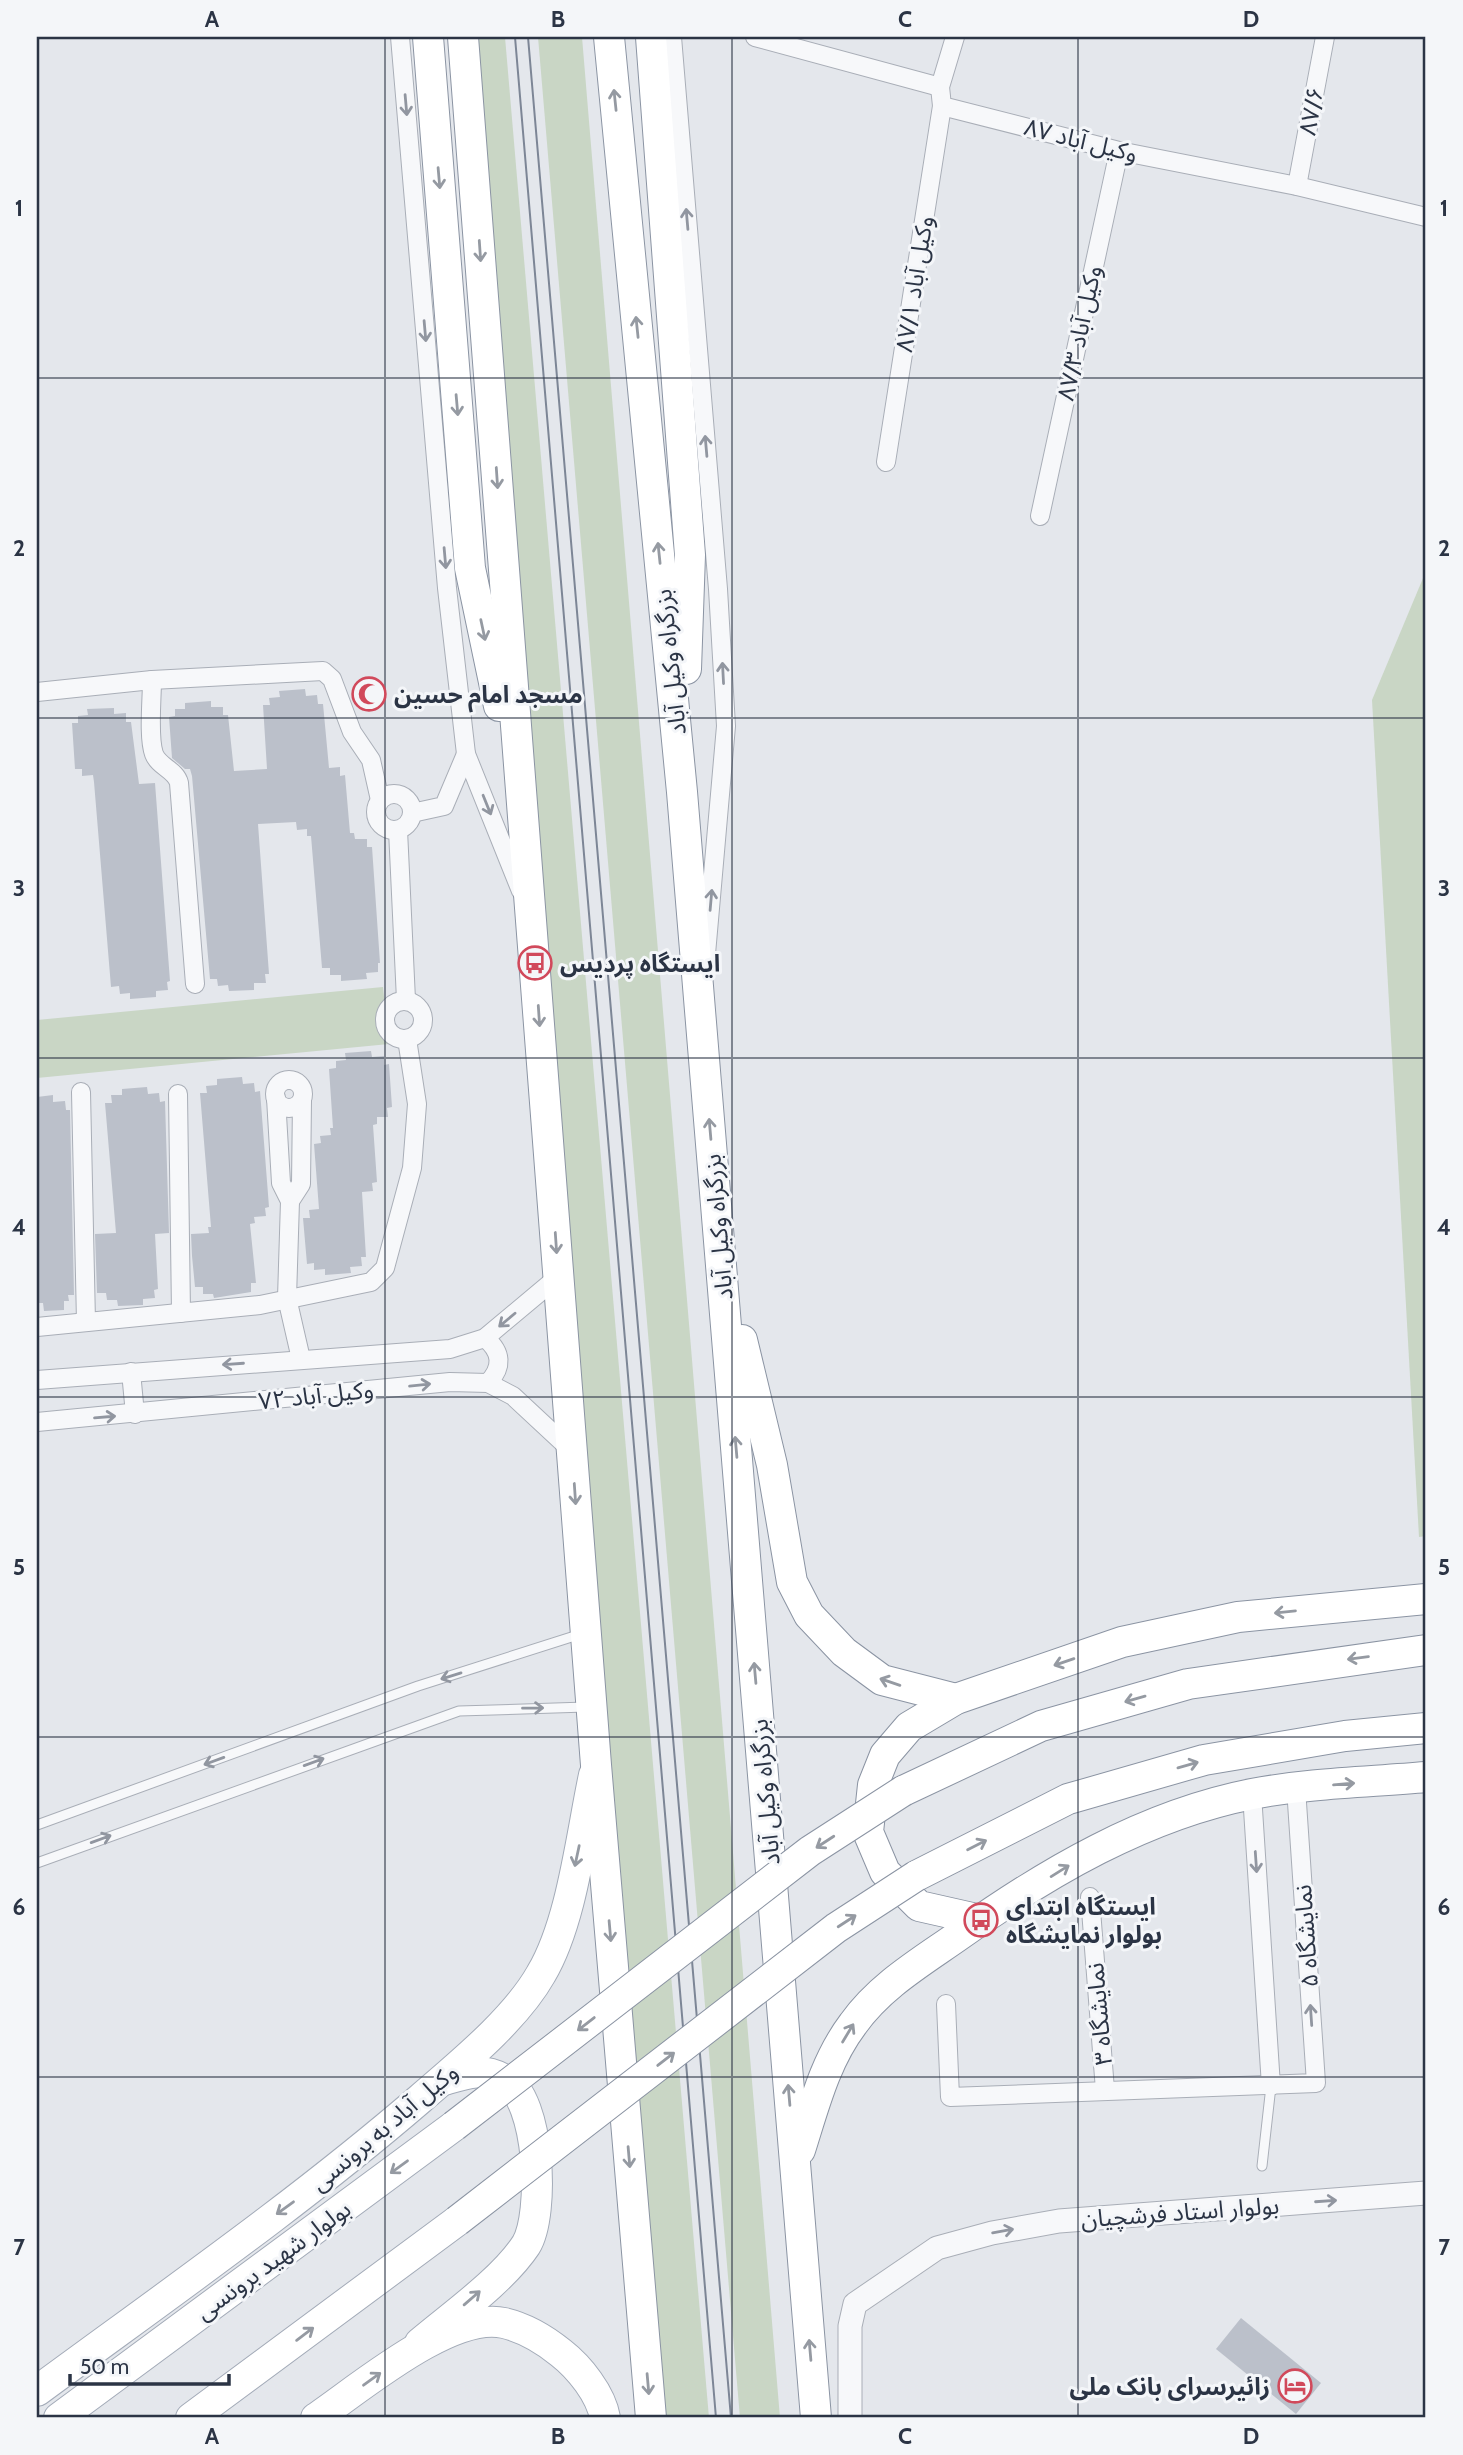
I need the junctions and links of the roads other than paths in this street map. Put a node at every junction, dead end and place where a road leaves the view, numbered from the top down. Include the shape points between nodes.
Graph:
1 (400, 37) edge
2 (428, 37) edge
3 (463, 37) edge
4 (609, 37) edge
5 (651, 37) edge
6 (672, 37) edge
7 (755, 37) edge
8 (955, 37) edge
9 (1325, 37) edge
10 (940, 86) junction
11 (942, 106) junction
12 (1119, 151) junction
13 (1297, 186) junction
14 (1426, 217) edge
15 (886, 462) dead end
16 (1040, 516) dead end
17 (152, 680) junction
18 (37, 692) edge
19 (466, 754) junction
20 (682, 792) junction
21 (380, 800) junction
22 (412, 813) junction
23 (524, 826) junction
24 (398, 830) junction
25 (531, 918) junction
26 (195, 984) dead end
27 (406, 1000) junction
28 (701, 1017) junction
29 (407, 1039) junction
30 (81, 1092) dead end
31 (178, 1094) dead end
32 (289, 1201) junction
33 (720, 1246) junction
34 (559, 1276) junction
35 (287, 1298) junction
36 (181, 1313) junction
37 (86, 1322) junction
38 (37, 1327) edge
39 (485, 1338) junction
40 (301, 1359) junction
41 (131, 1372) junction
42 (37, 1380) edge
43 (488, 1383) junction
44 (135, 1414) junction
45 (37, 1422) edge
46 (572, 1451) junction
47 (1426, 1599) edge
48 (586, 1632) junction
49 (1426, 1650) edge
50 (956, 1699) junction
51 (592, 1707) junction
52 (1426, 1728) edge
53 (596, 1765) junction
54 (1426, 1777) edge
55 (1296, 1788) junction
56 (1252, 1794) junction
57 (37, 1825) edge
58 (37, 1863) edge
59 (1090, 1896) dead end
60 (981, 1920) junction
61 (946, 2004) dead end
62 (441, 2081) junction
63 (1271, 2086) junction
64 (1105, 2090) junction
65 (795, 2164) junction
66 (1262, 2166) dead end
67 (1426, 2193) edge
68 (420, 2343) junction
69 (37, 2391) edge
70 (59, 2418) edge
71 (191, 2418) edge
72 (316, 2418) edge
73 (605, 2418) edge
74 (651, 2418) edge
75 (816, 2418) edge
76 (850, 2418) edge

1 -> 19 street via 447,589
2 -> 23 main road via 470,568
3 -> 23 main road
20 -> 4 main road, بزرگراه وکیل آباد
5 - 20 main road via 690,555
28 -> 6 street via 726,726
7 - 10 street
8 - 10 street
9 - 13 street, ۸۷/۶
10 - 11 street
11 - 12 street, وکیل آباد ۸۷
11 - 15 street, وکیل آباد ۸۷/۱
12 - 13 street, وکیل آباد ۸۷
12 - 16 street, وکیل آباد ۸۷/۳
13 - 14 street, وکیل آباد ۸۷
17 - 18 street
17 - 21 street via 323,671 332,679 352,732 371,760
17 - 26 street via 153,751 179,783
19 - 22 street via 444,806
19 -> 25 street
20 - 28 main road, بزرگراه وکیل آباد
21 - 22 street via 389,794 400,795 409,802
21 - 24 street via 375,811 378,822
22 - 24 street via 408,824
23 - 25 main road
24 - 27 street
25 -> 34 main road
27 - 29 street via 419,1007 424,1022 415,1036
27 - 29 street via 391,1006 384,1019 393,1036
33 -> 28 main road, بزرگراه وکیل آباد
29 - 35 street via 417,1104 412,1168 385,1268 371,1282
30 - 37 street
31 - 36 street
32 - 32 street via 300,1184 302,1100 301,1085 294,1081 279,1084 276,1098 281,1183
32 - 35 street
50 -> 33 main road via 882,1680 844,1652 809,1615 792,1582 772,1465
65 -> 33 main road, بزرگراه وکیل آباد
34 -> 39 street, ۷۲ وکیل آباد
34 - 46 main road
35 - 36 street
35 - 40 street
36 - 37 street
37 - 38 street
39 - 40 street, ۷۲ وکیل آباد via 450,1349
39 - 43 street via 495,1346 500,1360
40 -> 41 street, ۷۲ وکیل آباد
41 - 42 street, ۷۲ وکیل آباد
41 - 44 street
44 -> 43 street, ۷۲ وکیل آباد via 450,1382
43 - 46 street, ۷۲ وکیل آباد via 513,1396
45 -> 44 street, ۷۲ وکیل آباد
46 -> 48 main road
47 -> 50 main road via 1238,1617 1122,1642
48 - 51 main road
48 -> 57 lane via 418,1686
49 -> 70 main road, بولوار شهید برونسی, bridge via 1188,1684 1041,1726 903,1791 810,1852 454,2126
50 - 60 main road via 909,1727 884,1755 873,1785 868,1832 885,1872 919,1906
51 - 53 main road
58 -> 51 lane via 459,1711
71 -> 52 main road, bridge via 457,2221 836,1928 916,1876 1068,1799 1204,1760 1345,1736
53 -> 62 main road, وکیل آباد به برونسی via 565,1914 541,1974 511,2013
53 -> 74 main road
55 -> 54 main road
55 - 56 main road
63 -> 55 street, نمایشگاه ۵ via 1316,2083
60 -> 56 main road via 1072,1863 1170,1816
56 -> 63 street, نمایشگاه ۵
59 - 64 street, نمایشگاه ۳
65 -> 60 main road via 826,2069 853,2024 882,1990
61 - 64 street via 950,2097
68 -> 62 main road via 502,2272 526,2244 538,2213 530,2114 508,2080 476,2070
62 -> 69 main road, وکیل آباد به برونسی via 337,2170
63 - 64 street
63 - 66 lane
75 -> 65 main road, بزرگراه وکیل آباد
76 -> 67 street, بولوار استاد فرشچیان via 850,2326 855,2304 937,2248 1059,2221
72 -> 68 main road
68 - 73 main road via 480,2323 503,2322 544,2339 578,2367

